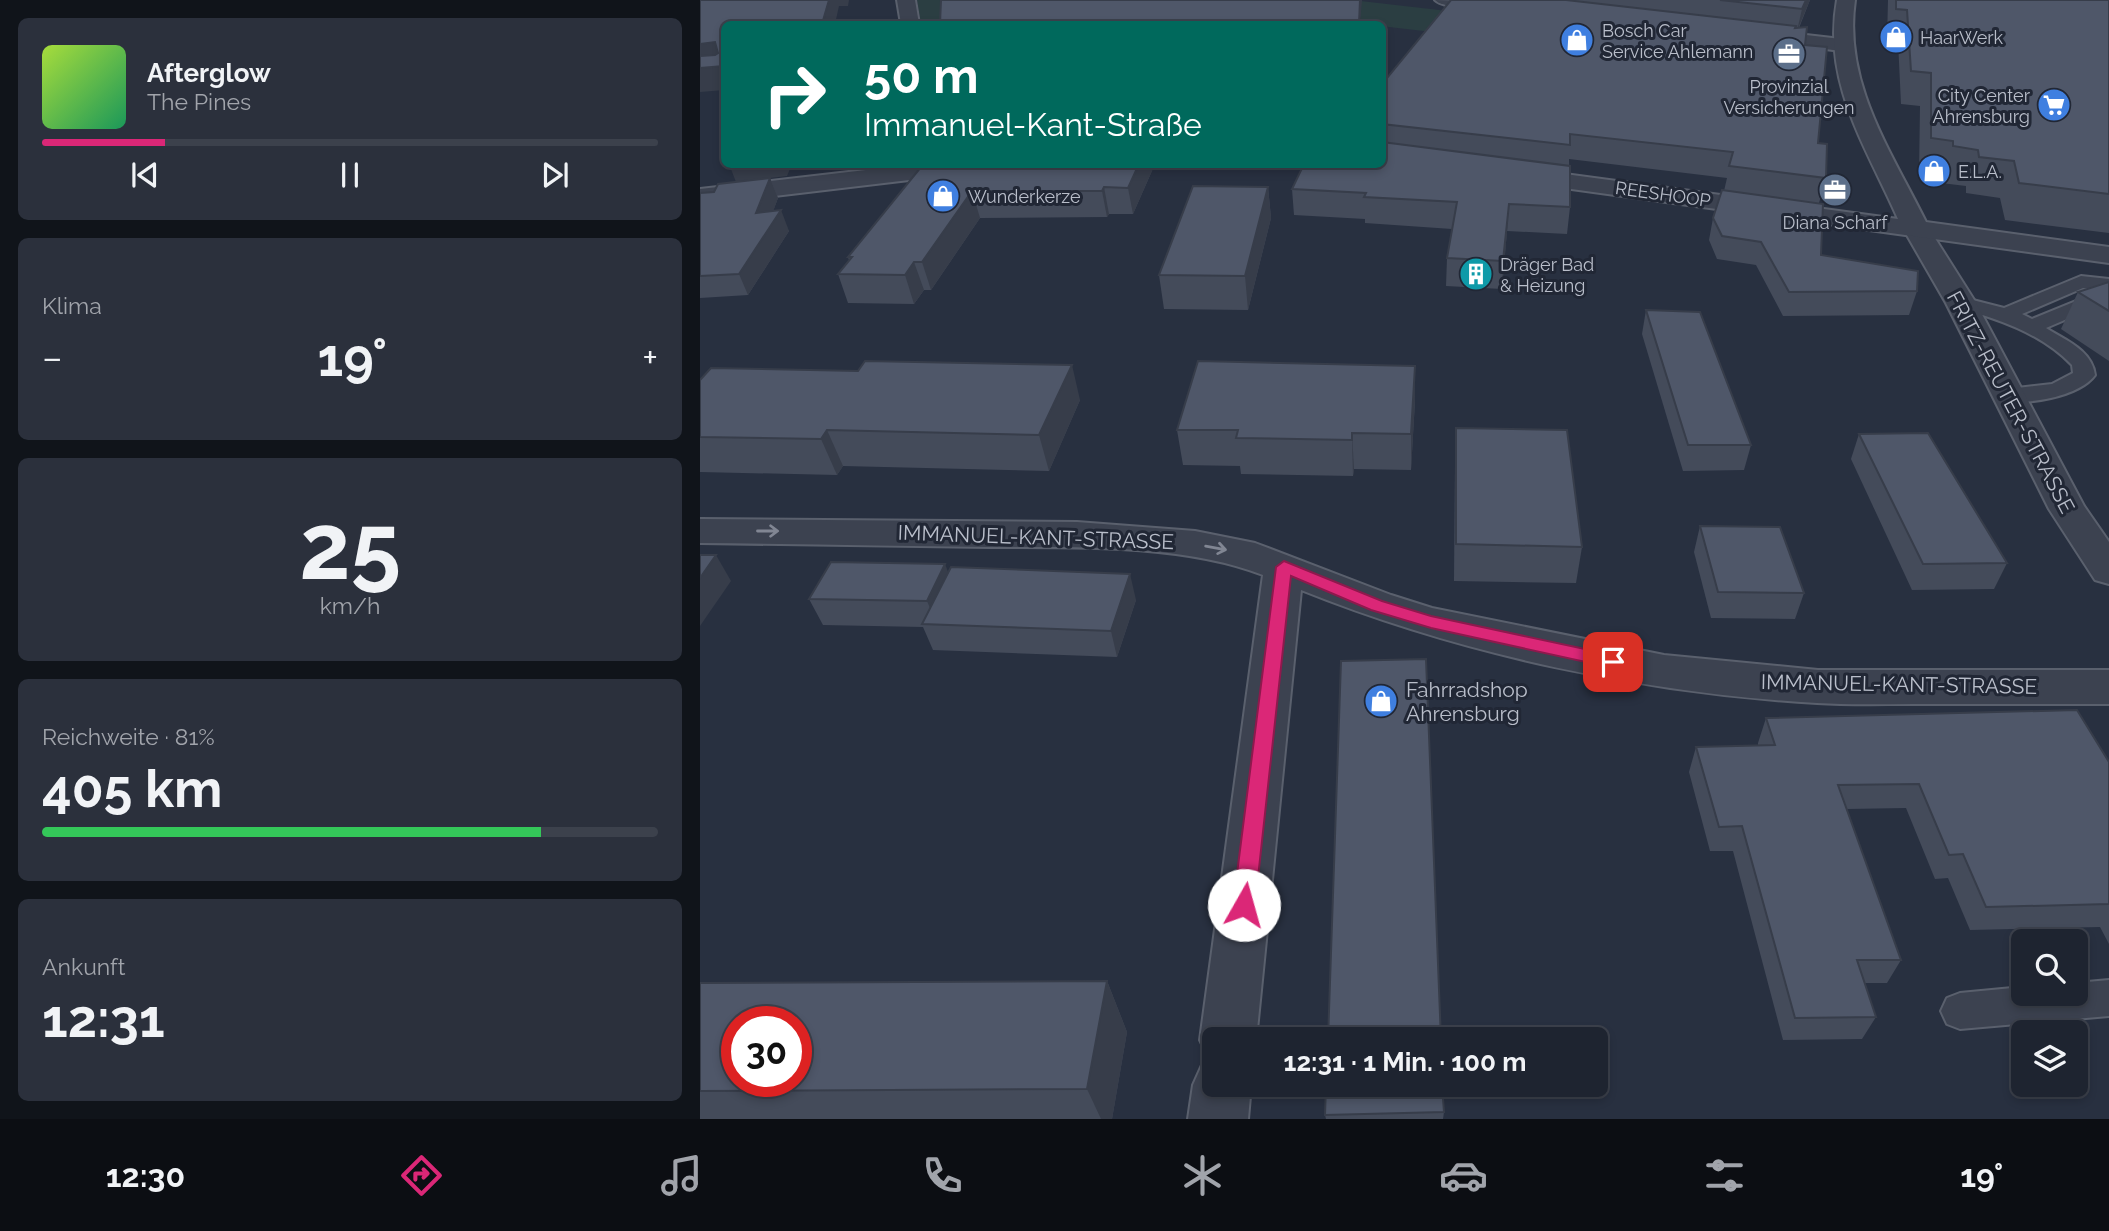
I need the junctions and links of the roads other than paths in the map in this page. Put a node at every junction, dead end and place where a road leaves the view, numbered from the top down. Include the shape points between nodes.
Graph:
1 (906, 0) edge
2 (1444, 0) edge
3 (1846, 0) edge
4 (1520, 8) edge
5 (910, 21) edge
6 (1740, 33) edge
7 (1842, 45) junction
8 (928, 168) edge
9 (886, 171) edge
10 (1498, 172) edge
11 (700, 197) edge
12 (1917, 230) junction
13 (2106, 262) edge
14 (2109, 285) edge
15 (2109, 297) edge
16 (1961, 303) junction
17 (2006, 314) junction
18 (2031, 327) junction
19 (2008, 395) junction
20 (700, 531) edge
21 (1284, 567) junction
22 (2109, 571) edge
23 (2109, 687) edge
24 (2109, 998) edge
25 (1960, 1011) dead end
26 (1230, 1027) edge
27 (1221, 1097) edge
28 (1218, 1119) edge

1 - 5 street
2 - 4 street
3 - 7 street, FRITZ-REUTER-STRASSE
6 - 7 street
7 - 12 street, FRITZ-REUTER-STRASSE via 1865,128
8 - 9 street
9 - 11 street
10 - 12 street, REESHOOP
12 - 13 street, REESHOOP
12 - 16 street, FRITZ-REUTER-STRASSE
14 - 17 lane via 2081,282
15 - 18 lane via 2099,296
16 - 17 lane
16 - 19 street, FRITZ-REUTER-STRASSE
17 - 18 lane
18 - 19 lane via 2082,351 2084,375 2075,384 2046,392
19 - 22 street, FRITZ-REUTER-STRASSE via 2067,509
20 -> 21 street, IMMANUEL-KANT-STRASSE via 1077,535 1195,544 1241,552
21 - 23 street, IMMANUEL-KANT-STRASSE via 1377,606 1431,622 1664,671 1818,687
21 - 26 street
24 - 25 lane
27 - 28 street

